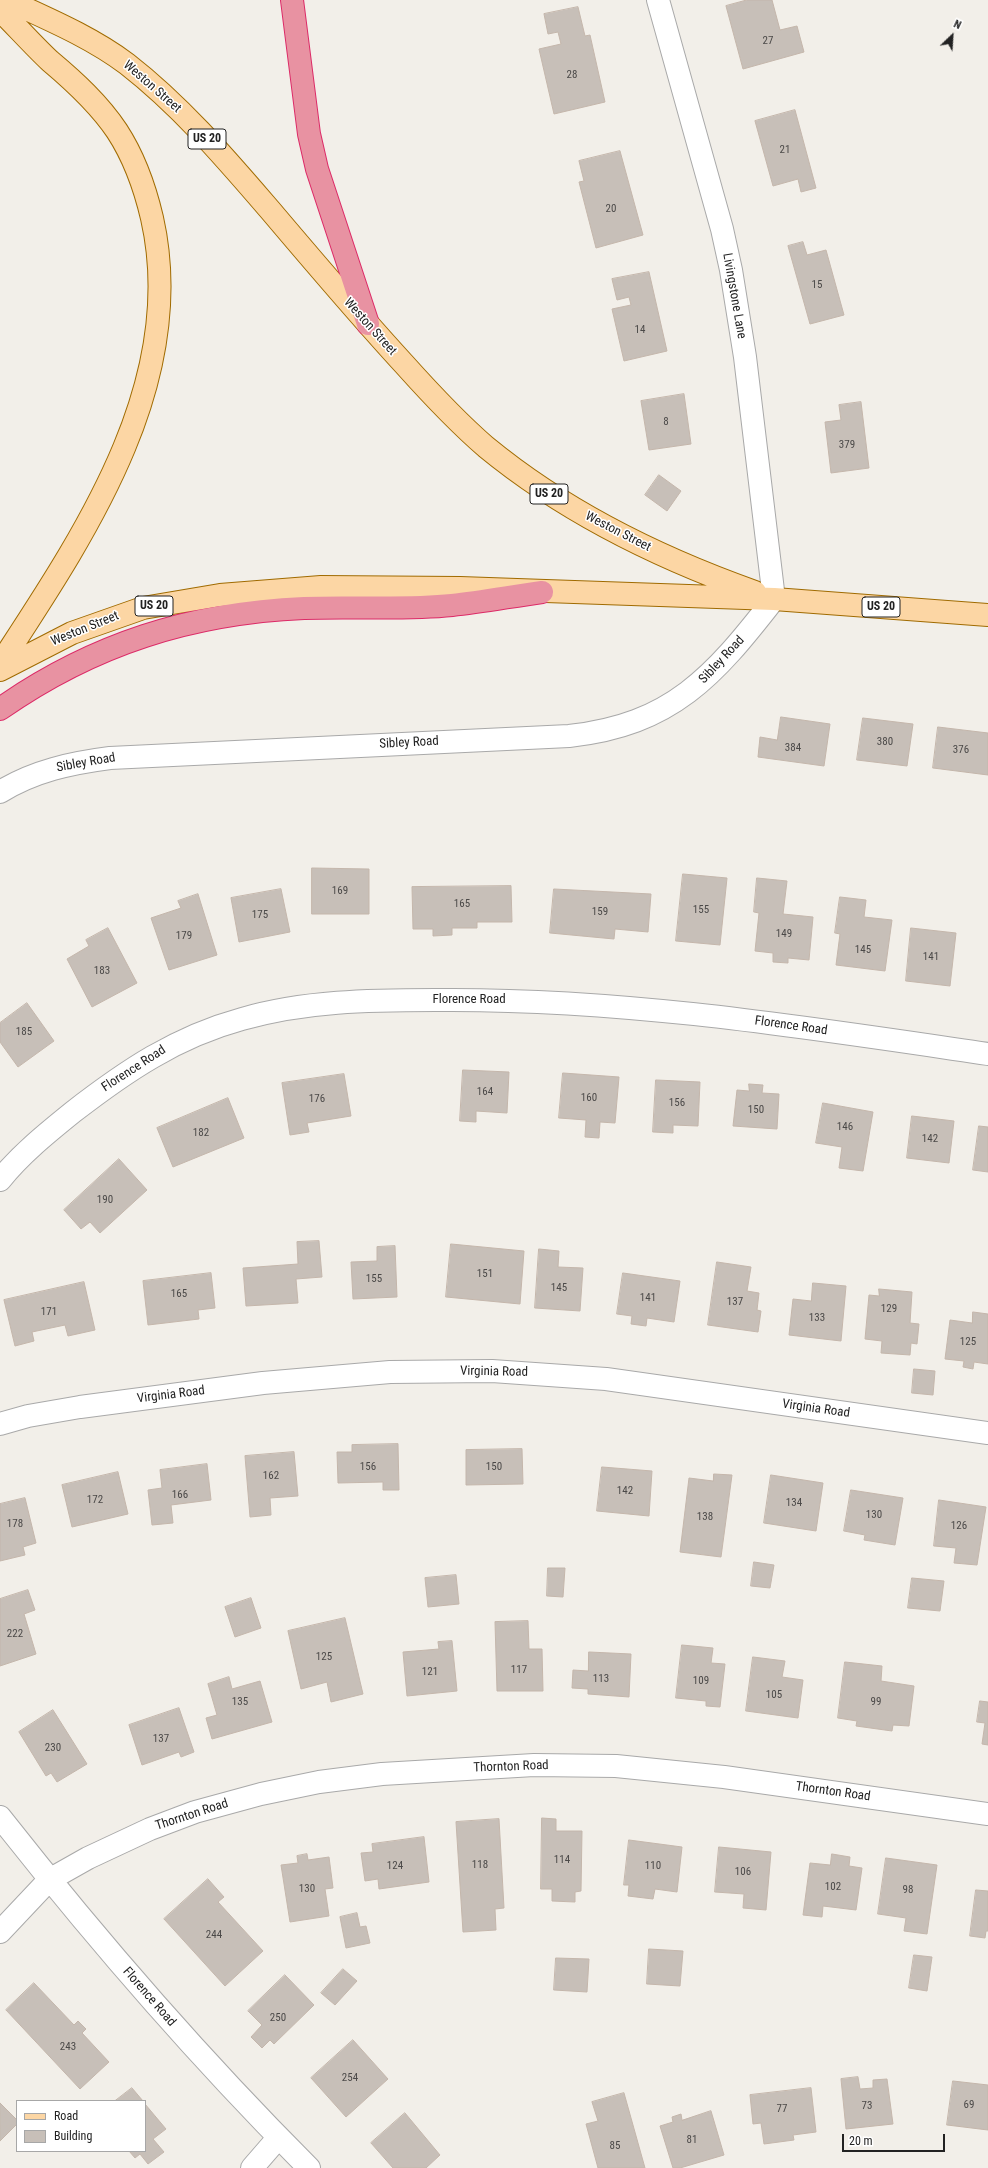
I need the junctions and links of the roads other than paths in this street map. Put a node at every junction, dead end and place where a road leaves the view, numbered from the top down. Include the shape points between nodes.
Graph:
1 (7, 0) edge
2 (292, 0) edge
3 (658, 0) edge
4 (0, 10) edge
5 (368, 324) junction
6 (542, 592) junction
7 (774, 599) junction
8 (988, 615) edge
9 (0, 664) edge
10 (0, 670) edge
11 (0, 710) edge
12 (0, 792) edge
13 (988, 1054) edge
14 (0, 1180) edge
15 (0, 1424) edge
16 (988, 1433) edge
17 (988, 1814) edge
18 (0, 1816) edge
19 (49, 1880) junction
20 (0, 1932) edge
21 (278, 2138) junction
22 (252, 2168) edge
23 (309, 2168) edge

1 - 5 main road, Weston Street / US 20 via 66,27 108,51 145,79 227,160
2 - 5 highway via 309,134 317,169
3 - 7 street, Livingstone Lane via 722,229 731,270 746,364
4 - 9 main road via 80,87 118,132 141,182 149,207 156,240 161,291 150,368 116,466 77,544
5 - 7 main road, Weston Street / US 20 via 459,422 486,447 546,492 603,525 667,557
6 - 7 main road, Weston Street / US 20
6 - 10 main road, Weston Street / US 20 via 460,588 321,587 220,595 143,608 107,619 72,633
6 - 11 highway via 452,605 270,611 186,624 137,637 99,653 60,672
7 - 8 main road, Weston Street / US 20
7 - 12 street, Sibley Road via 743,639 700,684 650,717 617,728 569,736 110,758 43,771
13 - 14 street, Florence Road via 766,1022 574,1002 481,999 340,1002 242,1019 205,1031 167,1048 98,1093 32,1147
15 - 16 street, Virginia Road via 28,1416 80,1407 270,1382 390,1372 492,1371 606,1379
17 - 19 street, Thornton Road via 724,1777 616,1766 534,1765 382,1774 318,1782 195,1812 88,1858
18 - 19 street, Florence Road
19 - 20 street, Thornton Road
19 - 21 street, Florence Road via 183,2036
21 - 22 street
21 - 23 street, Florence Road

